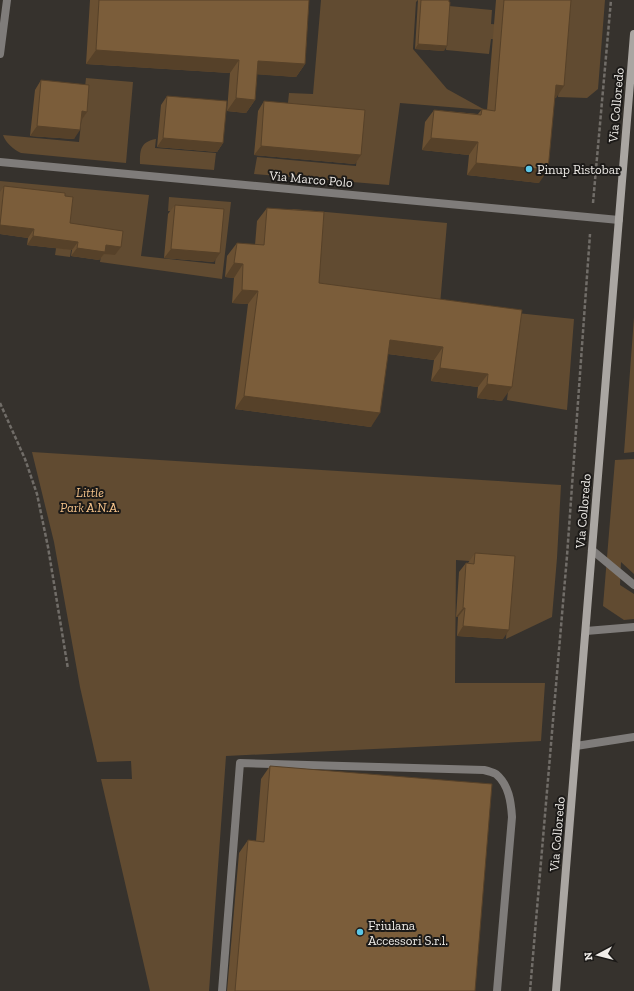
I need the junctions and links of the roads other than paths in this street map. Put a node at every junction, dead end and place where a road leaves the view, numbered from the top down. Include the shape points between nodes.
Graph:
1 (7, 0) edge
2 (634, 34) edge
3 (0, 54) edge
4 (0, 162) edge
5 (620, 220) junction
6 (592, 550) junction
7 (634, 585) edge
8 (634, 627) edge
9 (586, 631) junction
10 (634, 737) edge
11 (576, 746) junction
12 (222, 991) edge
13 (497, 991) edge
14 (556, 991) edge

1 - 3 street
2 - 5 main road, Via Colloredo
4 - 5 street, Via Marco Polo
5 - 6 main road, Via Colloredo
6 - 7 street
6 - 9 main road, Via Colloredo
8 - 9 street
9 - 11 main road, Via Colloredo
10 - 11 street
11 - 14 main road, Via Colloredo
12 - 13 street via 240,763 484,770 495,774 504,783 511,801 512,817

